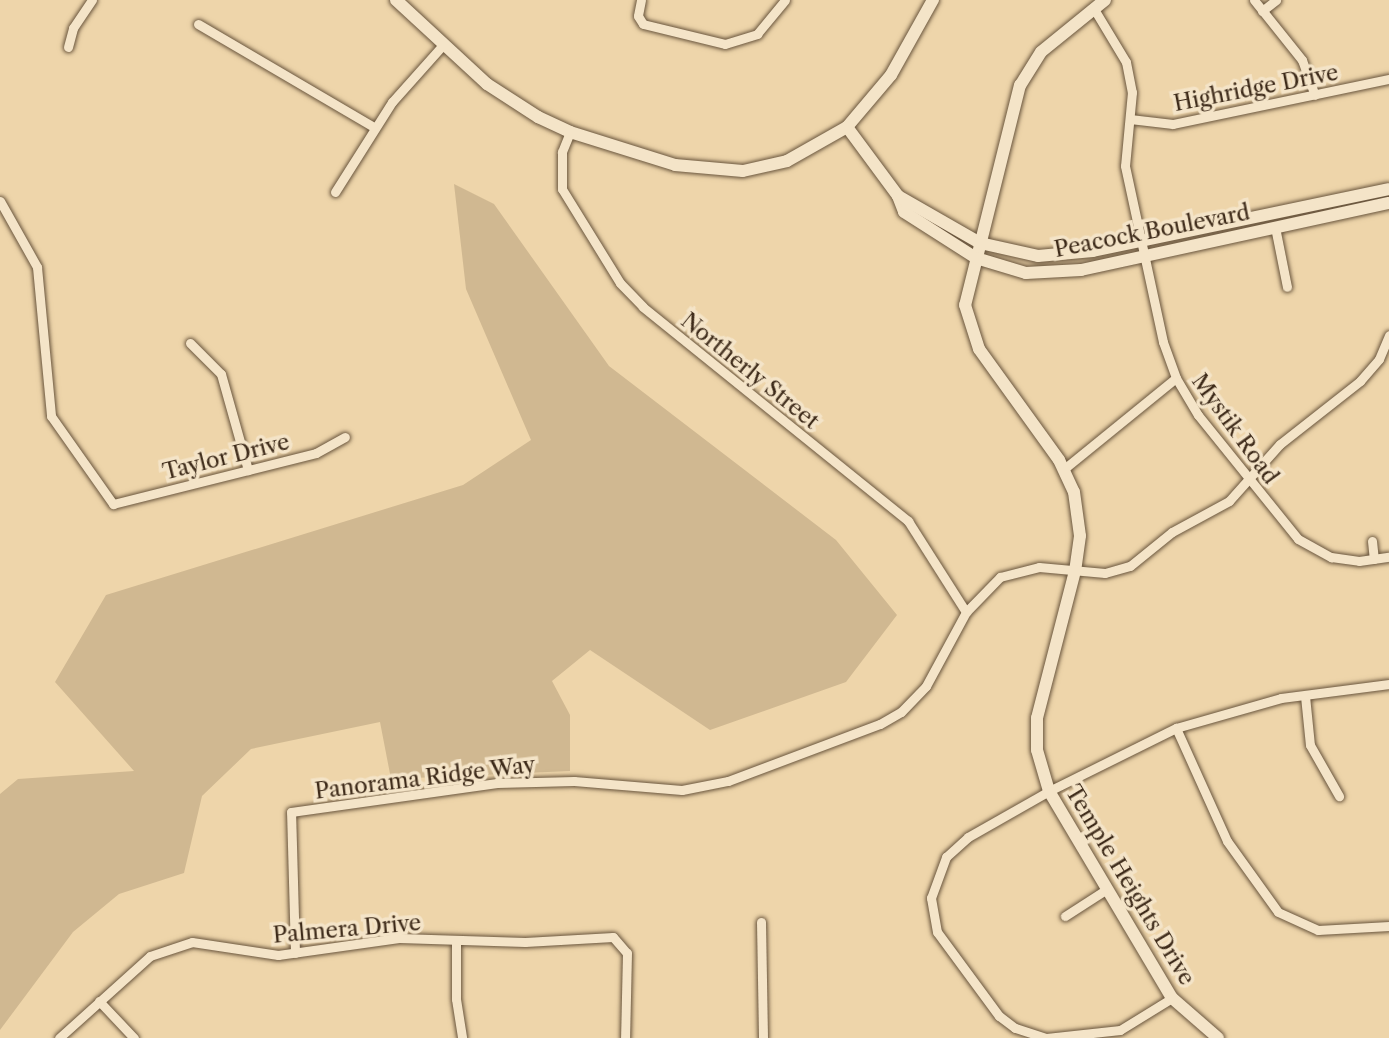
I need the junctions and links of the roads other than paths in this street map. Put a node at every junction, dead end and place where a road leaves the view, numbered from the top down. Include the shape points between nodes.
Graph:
1 (92, 0) edge
2 (396, 0) edge
3 (641, 0) edge
4 (785, 0) edge
5 (933, 0) edge
6 (1254, 0) edge
7 (1276, 0) edge
8 (1100, 4) edge
9 (1262, 11) junction
10 (198, 24) dead end
11 (443, 45) junction
12 (68, 47) dead end
13 (1389, 79) edge
14 (1315, 95) junction
15 (1130, 119) junction
16 (847, 127) junction
17 (375, 128) junction
18 (570, 132) junction
19 (1389, 189) edge
20 (335, 192) dead end
21 (898, 196) junction
22 (0, 201) edge
23 (1389, 203) edge
24 (1275, 227) junction
25 (1142, 240) junction
26 (980, 243) junction
27 (1146, 256) junction
28 (976, 258) junction
29 (1287, 287) dead end
30 (1389, 335) edge
31 (190, 343) dead end
32 (1176, 378) junction
33 (345, 437) dead end
34 (1064, 469) junction
35 (248, 470) junction
36 (1248, 478) junction
37 (1372, 541) dead end
38 (1389, 557) edge
39 (1374, 559) junction
40 (1075, 571) junction
41 (966, 612) junction
42 (1389, 684) edge
43 (1305, 696) junction
44 (1176, 728) junction
45 (1049, 791) junction
46 (1339, 796) dead end
47 (1107, 889) junction
48 (1065, 916) dead end
49 (761, 922) dead end
50 (1389, 926) edge
51 (456, 941) junction
52 (295, 953) junction
53 (1172, 998) junction
54 (99, 1001) junction
55 (59, 1038) edge
56 (134, 1038) edge
57 (462, 1038) edge
58 (625, 1038) edge
59 (763, 1038) edge
60 (1218, 1038) edge

1 - 12 street via 73,28
2 - 11 street
3 - 4 street via 638,16 650,27 706,42 747,40 774,19
5 - 16 street via 891,75
6 - 9 street
7 - 9 street
8 - 15 street, Mystik Road via 1126,62
8 - 26 street, Temple Heights Drive via 1041,52 1020,85
9 - 14 street via 1302,60
10 - 17 street
11 - 17 street
11 - 18 street via 487,84
13 - 14 street, Highridge Drive
14 - 15 street, Highridge Drive via 1173,124
15 - 25 street, Mystik Road via 1125,166
16 - 18 street via 787,161 743,171 675,165
16 - 21 street, Peacock Boulevard
17 - 20 street
18 - 41 street, Northerly Street via 562,152 562,189 620,283 908,521
19 - 25 street, Peacock Boulevard
21 - 26 street, Peacock Boulevard
21 - 28 street, Peacock Boulevard via 904,212
22 - 35 street, Taylor Drive via 29,245 39,278 51,416 113,504
23 - 24 street, Peacock Boulevard
24 - 27 street, Peacock Boulevard
24 - 29 street
25 - 26 street, Peacock Boulevard via 1038,256
25 - 27 street, Mystik Road
26 - 28 street, Temple Heights Drive
27 - 28 street, Peacock Boulevard via 1081,270 1026,273
27 - 32 street, Mystik Road via 1163,342
28 - 34 street, Temple Heights Drive via 966,295 970,331
30 - 36 street via 1379,359 1360,381 1280,444
31 - 35 street via 221,374
32 - 34 street
32 - 36 street, Mystik Road
33 - 35 street, Taylor Drive via 316,453
34 - 40 street, Temple Heights Drive via 1074,492 1080,536
36 - 39 street, Mystik Road via 1298,539 1331,557
36 - 40 street via 1216,511 1172,532 1130,566 1105,573
37 - 39 street
38 - 39 street, Mystik Road
40 - 41 street via 1039,567 1000,577
40 - 45 street, Temple Heights Drive via 1037,718 1037,750
41 - 52 street, Panorama Ridge Way via 926,686 880,724 728,781 682,790 574,781 497,783 291,812
42 - 43 street
43 - 44 street via 1235,708
43 - 46 street via 1310,745
44 - 45 street
44 - 50 street via 1227,841 1278,912 1318,930
45 - 47 street, Temple Heights Drive
45 - 53 street via 968,837 946,857 931,898 945,947 999,1016 1015,1028 1046,1038 1120,1030
47 - 48 street
47 - 53 street, Temple Heights Drive
49 - 59 street
51 - 52 street, Palmera Drive via 399,938
51 - 57 street via 454,980
51 - 58 street, Palmera Drive via 621,941 627,953
52 - 54 street, Palmera Drive via 192,942 150,956
53 - 60 street, Temple Heights Drive
54 - 55 street, Palmera Drive
54 - 56 street

